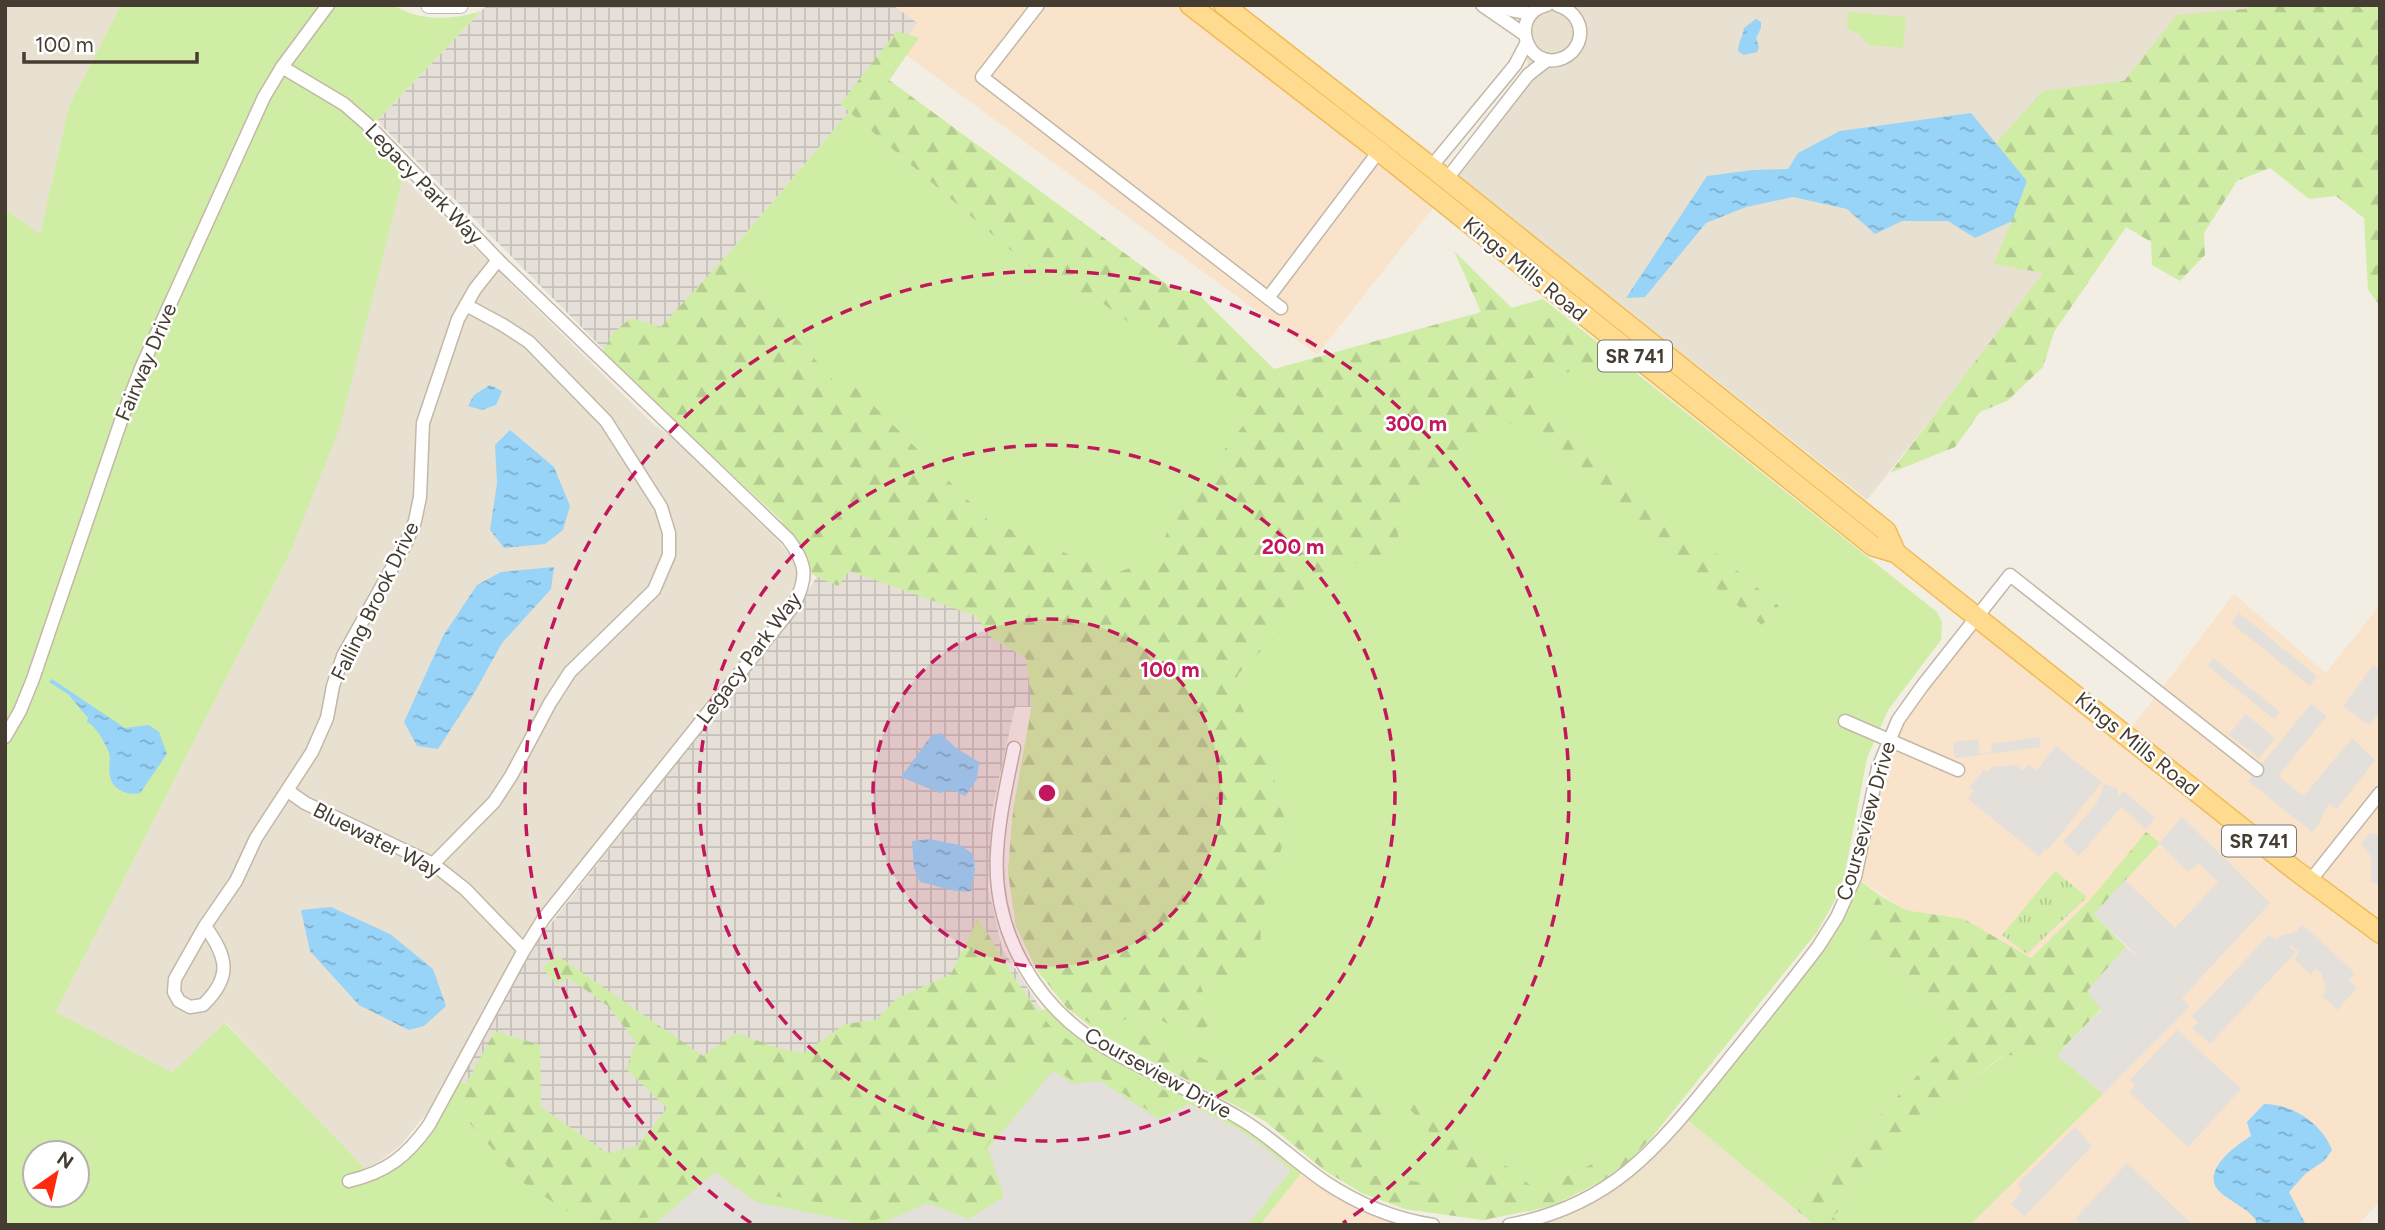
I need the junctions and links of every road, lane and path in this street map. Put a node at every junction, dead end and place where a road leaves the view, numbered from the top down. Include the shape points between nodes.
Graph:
1 (328, 5) edge
2 (429, 5) edge
3 (460, 5) edge
4 (1038, 5) edge
5 (1190, 5) edge
6 (1224, 5) edge
7 (1482, 5) edge
8 (1500, 5) edge
9 (1559, 5) edge
10 (1544, 6) edge
11 (1531, 14) junction
12 (1525, 39) junction
13 (1547, 60) junction
14 (282, 66) junction
15 (1378, 151) junction
16 (1431, 167) junction
17 (1446, 180) junction
18 (498, 260) junction
19 (1268, 298) junction
20 (466, 305) junction
21 (1282, 308) dead end
22 (1896, 553) junction
23 (1976, 617) junction
24 (1845, 721) dead end
25 (5, 737) edge
26 (1888, 740) junction
27 (1014, 748) dead end
28 (2257, 769) dead end
29 (1958, 770) dead end
30 (288, 791) junction
31 (2380, 793) edge
32 (433, 864) junction
33 (2310, 881) junction
34 (205, 926) junction
35 (2380, 933) edge
36 (524, 950) junction
37 (349, 1181) dead end
38 (1433, 1225) edge
39 (1509, 1225) edge

1 - 14 street, Fairway Drive
2 - 3 street
4 - 19 street via 982,77
5 - 15 main road, Kings Mills Road / SR 741
6 - 16 main road, Kings Mills Road / SR 741
7 - 12 street
8 - 11 street
9 - 13 street via 1574,15 1579,39 1566,57
10 - 11 street
11 - 12 street
12 - 13 street via 1538,57
12 - 16 street via 1515,65
13 - 17 street via 1528,75
14 - 18 street, Legacy Park Way via 344,104 367,124
14 - 25 street, Fairway Drive via 142,366 33,679
15 - 19 street
15 - 22 main road, Kings Mills Road / SR 741 via 1872,546
16 - 17 main road, Kings Mills Road / SR 741
17 - 22 main road, Kings Mills Road / SR 741 via 1886,531
18 - 20 street, Falling Brook Drive
18 - 36 street, Legacy Park Way via 788,539 800,555 804,573 794,605 544,918
19 - 21 street
20 - 30 street, Falling Brook Drive via 422,423 415,521 343,656 327,718
20 - 32 street via 529,342 606,421 662,507 669,555 654,590 570,672 494,802
22 - 23 main road, Kings Mills Road / SR 741
23 - 26 street, Courseview Drive via 1902,713
23 - 28 street, Courseview Drive via 2010,575
23 - 33 main road, Kings Mills Road / SR 741
24 - 26 street
26 - 29 street
26 - 39 street, Courseview Drive via 1849,894 1797,975 1671,1131 1633,1168 1590,1198
27 - 38 street, Courseview Drive via 1001,818 997,880 1014,948 1041,993 1093,1040 1217,1104 1345,1195 1402,1219
30 - 32 street, Bluewater Way
30 - 34 street, Falling Brook Drive
31 - 33 street
32 - 36 street, Bluewater Way via 465,889
33 - 35 main road, Kings Mills Road / SR 741
34 - 34 street, Falling Brook Drive via 175,979 174,992 190,1007 203,1005 223,979 220,947
36 - 37 street, Legacy Park Way via 414,1146 390,1166

